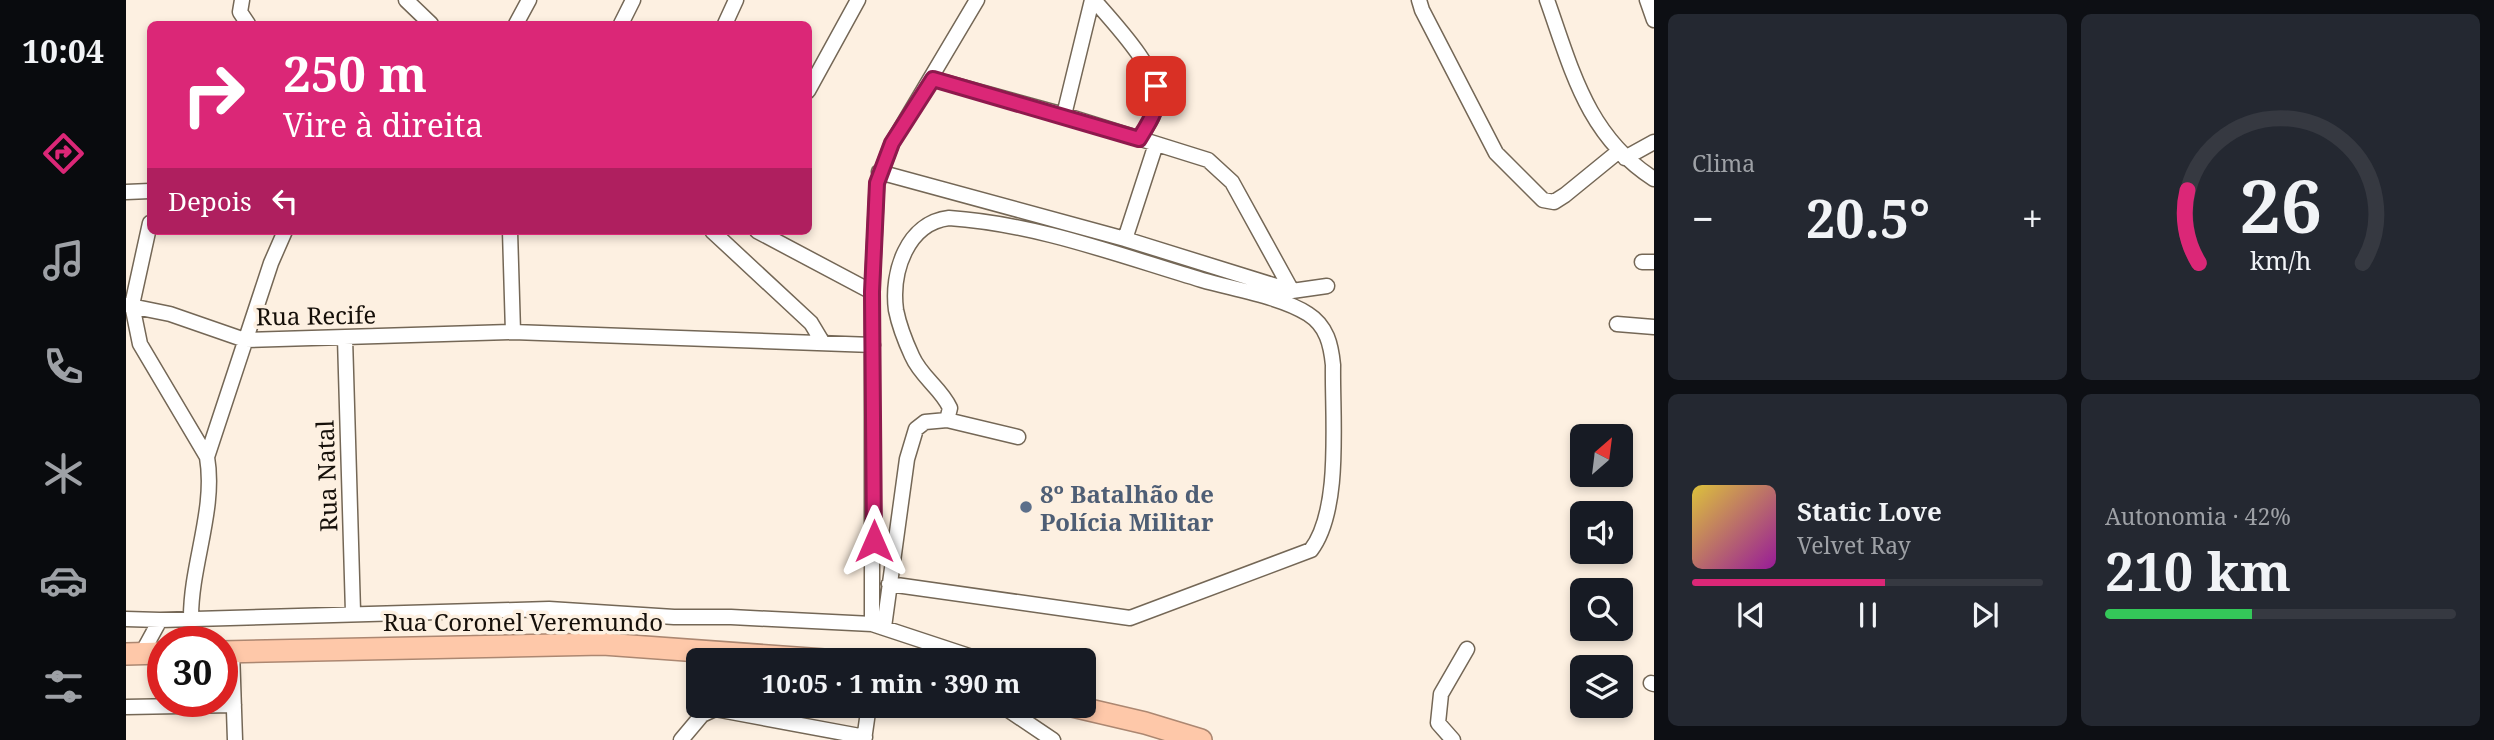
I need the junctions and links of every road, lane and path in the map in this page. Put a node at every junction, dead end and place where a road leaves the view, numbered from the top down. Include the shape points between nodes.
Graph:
1 (242, 0) edge
2 (406, 0) edge
3 (529, 0) edge
4 (633, 0) edge
5 (736, 0) edge
6 (858, 0) edge
7 (977, 0) edge
8 (1093, 0) edge
9 (1419, 0) edge
10 (1546, 0) edge
11 (1647, 0) edge
12 (1654, 20) edge
13 (246, 21) edge
14 (421, 21) edge
15 (518, 21) edge
16 (622, 21) edge
17 (726, 21) edge
18 (933, 79) junction
19 (812, 84) edge
20 (1064, 115) junction
21 (1139, 139) junction
22 (1654, 142) edge
23 (1156, 144) junction
24 (1622, 155) junction
25 (879, 172) junction
26 (1654, 179) edge
27 (147, 191) edge
28 (126, 192) edge
29 (147, 235) edge
30 (284, 235) edge
31 (510, 235) edge
32 (716, 235) edge
33 (765, 235) edge
34 (1125, 239) junction
35 (1327, 286) dead end
36 (1292, 291) junction
37 (872, 292) junction
38 (129, 305) edge
39 (1617, 324) dead end
40 (1654, 327) edge
41 (513, 332) junction
42 (345, 338) junction
43 (245, 340) junction
44 (823, 343) junction
45 (140, 344) junction
46 (873, 345) junction
47 (126, 353) edge
48 (947, 420) junction
49 (1018, 437) dead end
50 (207, 457) junction
51 (889, 584) junction
52 (353, 612) junction
53 (191, 617) junction
54 (126, 619) edge
55 (160, 620) junction
56 (878, 625) junction
57 (946, 648) edge
58 (1467, 649) dead end
59 (686, 650) edge
60 (238, 651) edge
61 (144, 653) edge
62 (126, 707) edge
63 (147, 707) edge
64 (1096, 712) edge
65 (234, 717) edge
66 (867, 718) edge
67 (1021, 718) edge
68 (864, 738) edge
69 (235, 740) edge
70 (681, 740) edge
71 (1053, 740) edge
72 (1201, 740) edge
73 (1452, 740) edge

1 - 13 street via 240,12
2 - 14 street
3 - 15 street
4 - 16 street
5 - 17 street
6 - 19 street
7 - 18 street
8 - 20 street
8 - 21 street via 1156,86 1154,115
9 - 24 street via 1496,153 1543,200 1554,202
10 - 24 street via 1586,106
11 - 12 street
18 - 20 street
18 - 25 street
20 - 21 street
21 - 23 street
22 - 24 street
23 - 34 street
23 - 36 street via 1208,160 1232,182
24 - 26 street
25 - 34 street
25 - 37 street
27 - 28 street
29 - 38 street
30 - 43 street
31 - 41 street
32 - 44 street via 811,323
33 - 37 street
34 - 36 street
35 - 36 street
37 - 46 street
38 - 43 street, Rua Recife
38 - 45 street
39 - 40 street
41 - 42 street, Rua Recife
41 - 44 street, Rua Recife
42 - 43 street, Rua Recife
42 - 52 street, Rua Natal
43 - 50 street
44 - 46 street, Rua Recife
45 - 47 street
45 - 50 street
46 - 56 street
48 - 49 street
48 - 51 street via 925,422 911,441
48 - 51 street via 950,408 912,356 897,310 897,282 908,243 916,231 949,218 1032,229 1268,299 1307,314 1322,326 1331,345 1333,365 1328,517 1311,550 1130,618
50 - 53 street via 209,482 191,589
51 - 56 street
52 - 53 street
52 - 56 street via 548,609
53 - 55 street
54 - 55 street
55 - 61 street
56 - 57 street
58 - 73 street via 1441,694 1438,723
59 - 60 highway, Rua Coronel Veremundo via 603,644
62 - 63 street
64 - 72 highway
65 - 69 street
66 - 68 street
67 - 71 street
68 - 70 street via 715,709 702,715

